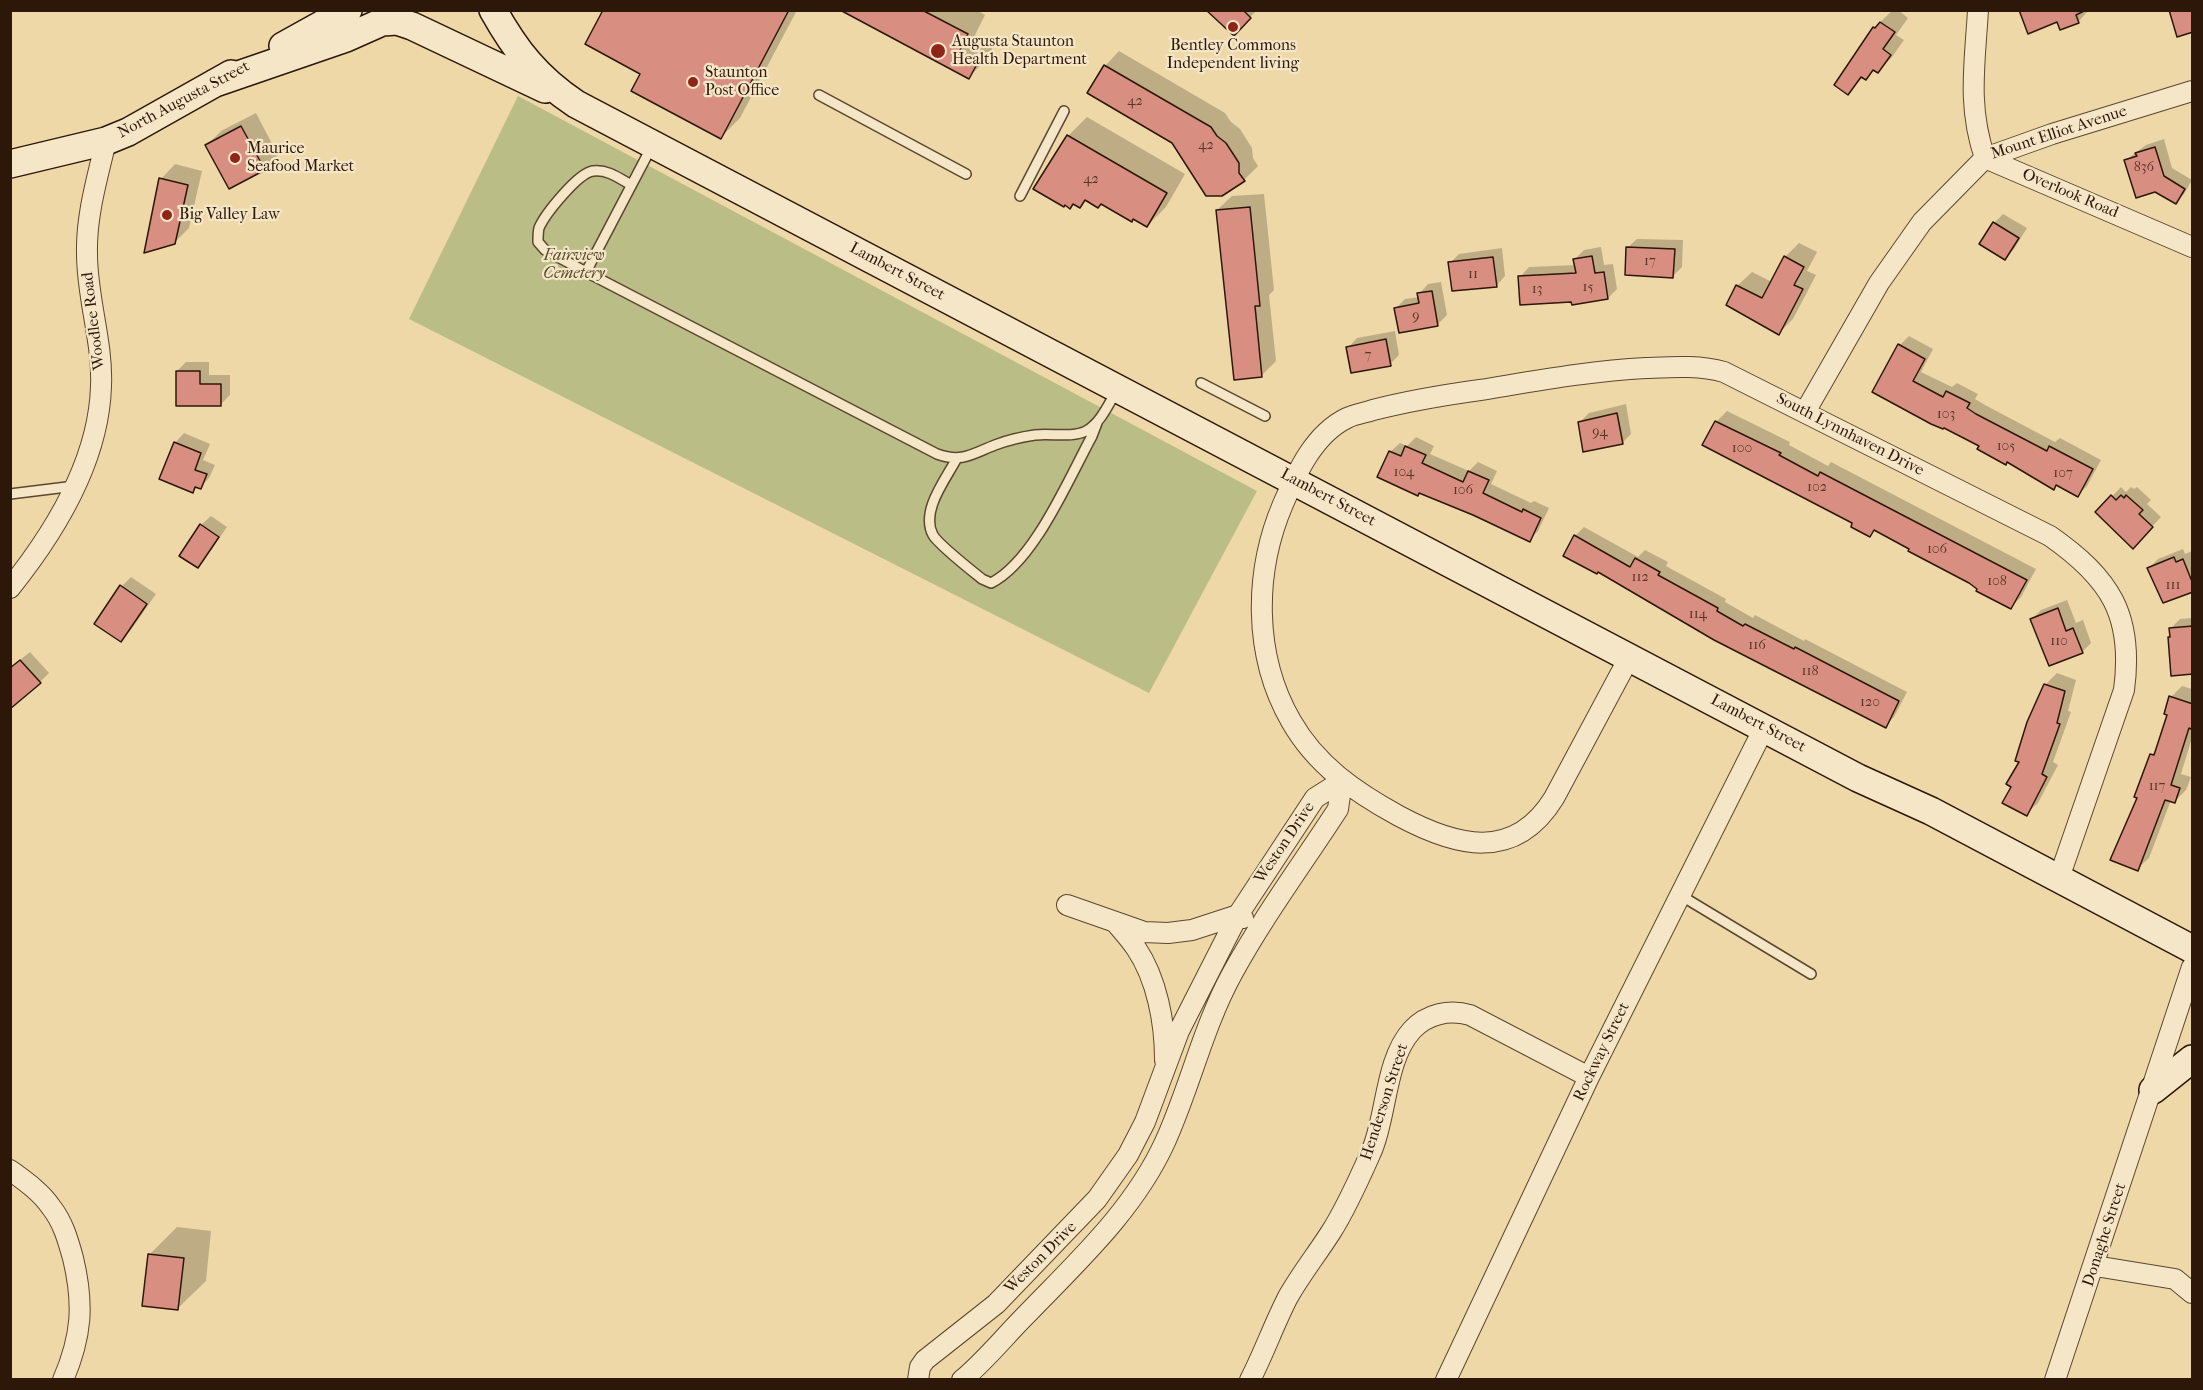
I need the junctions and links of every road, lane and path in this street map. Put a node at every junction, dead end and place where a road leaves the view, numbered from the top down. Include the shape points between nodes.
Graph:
1 (348, 10) edge
2 (493, 10) edge
3 (1978, 10) edge
4 (215, 83) junction
5 (2193, 91) edge
6 (819, 95) dead end
7 (576, 104) junction
8 (1064, 111) dead end
9 (105, 141) junction
10 (653, 144) junction
11 (1985, 158) junction
12 (10, 164) edge
13 (966, 174) dead end
14 (632, 185) junction
15 (1020, 196) dead end
16 (2193, 247) edge
17 (586, 272) junction
18 (1201, 383) dead end
19 (1118, 388) junction
20 (1805, 412) junction
21 (1265, 416) dead end
22 (1098, 421) junction
23 (957, 458) junction
24 (1293, 480) junction
25 (75, 486) junction
26 (10, 495) edge
27 (10, 588) edge
28 (1630, 657) junction
29 (1764, 728) junction
30 (1342, 781) junction
31 (2059, 878) junction
32 (1680, 895) junction
33 (1067, 905) dead end
34 (1238, 915) junction
35 (1115, 922) junction
36 (1260, 928) junction
37 (2193, 949) edge
38 (2193, 967) edge
39 (1811, 974) dead end
40 (2193, 1059) edge
41 (1165, 1070) junction
42 (1589, 1077) junction
43 (2153, 1090) junction
44 (10, 1170) edge
45 (2095, 1266) junction
46 (2193, 1293) edge
47 (63, 1380) edge
48 (918, 1380) edge
49 (962, 1380) edge
50 (1250, 1380) edge
51 (1446, 1380) edge
52 (2055, 1380) edge

1 - 4 street, North Augusta Street
2 - 7 street, Lambert Street via 522,57
3 - 11 street via 1972,95 1976,133
4 - 7 street via 382,22 397,21
4 - 9 street, North Augusta Street
5 - 11 street, Mount Elliot Avenue
6 - 13 lane
7 - 10 street, Lambert Street
8 - 15 lane
9 - 12 street, North Augusta Street
9 - 25 street, Woodlee Road via 90,209 87,255 102,386 96,425
10 - 14 lane
10 - 19 street, Lambert Street
11 - 16 street, Overlook Road
11 - 20 street, Mount Elliot Avenue via 1922,222 1879,283
14 - 17 lane
14 - 17 lane via 606,171 590,171 575,181 538,229 538,242 545,250
17 - 23 lane via 937,454
18 - 21 lane
19 - 22 lane
19 - 24 street, Lambert Street
20 - 24 street, South Lynnhaven Drive via 1721,371 1682,366 1605,370 1395,404 1349,417 1313,448
20 - 31 street, South Lynnhaven Drive via 2050,536 2088,566 2118,608 2126,650 2124,690
22 - 23 lane via 1080,433 1015,439
22 - 23 lane via 1033,545 991,583 933,536 931,508
24 - 28 street, Lambert Street
24 - 30 street, South Lynnhaven Drive via 1266,555 1261,614 1264,642 1290,719 1316,757
25 - 26 lane
25 - 27 street, Woodlee Road
28 - 29 street, Lambert Street
28 - 30 street, South Lynnhaven Drive via 1547,809 1511,838 1470,844 1438,836
29 - 31 street, Lambert Street
29 - 32 street, Rockway Street
30 - 34 street, Weston Drive via 1315,798
30 - 36 street, Weston Drive via 1338,809
31 - 37 street, Lambert Street
32 - 39 lane
32 - 42 street, Rockway Street
33 - 35 street
34 - 35 street via 1210,926 1168,933 1144,932
34 - 36 street
34 - 41 street, Weston Drive via 1179,1031
35 - 41 street via 1136,947 1152,983 1165,1038
36 - 49 street, Weston Drive via 1213,1012 1187,1091 1150,1171 1087,1253
38 - 43 street, Donaghe Street
40 - 43 street
41 - 48 street, Weston Drive via 1145,1122 1097,1199 996,1304 925,1360
42 - 50 street, Henderson Street via 1470,1015 1448,1012 1418,1024 1398,1055 1379,1128 1364,1166 1332,1231 1280,1312
42 - 51 street, Rockway Street
43 - 45 street, Donaghe Street
44 - 47 street via 50,1205 69,1241 81,1303 76,1344
45 - 46 street via 2175,1279
45 - 52 street, Donaghe Street

